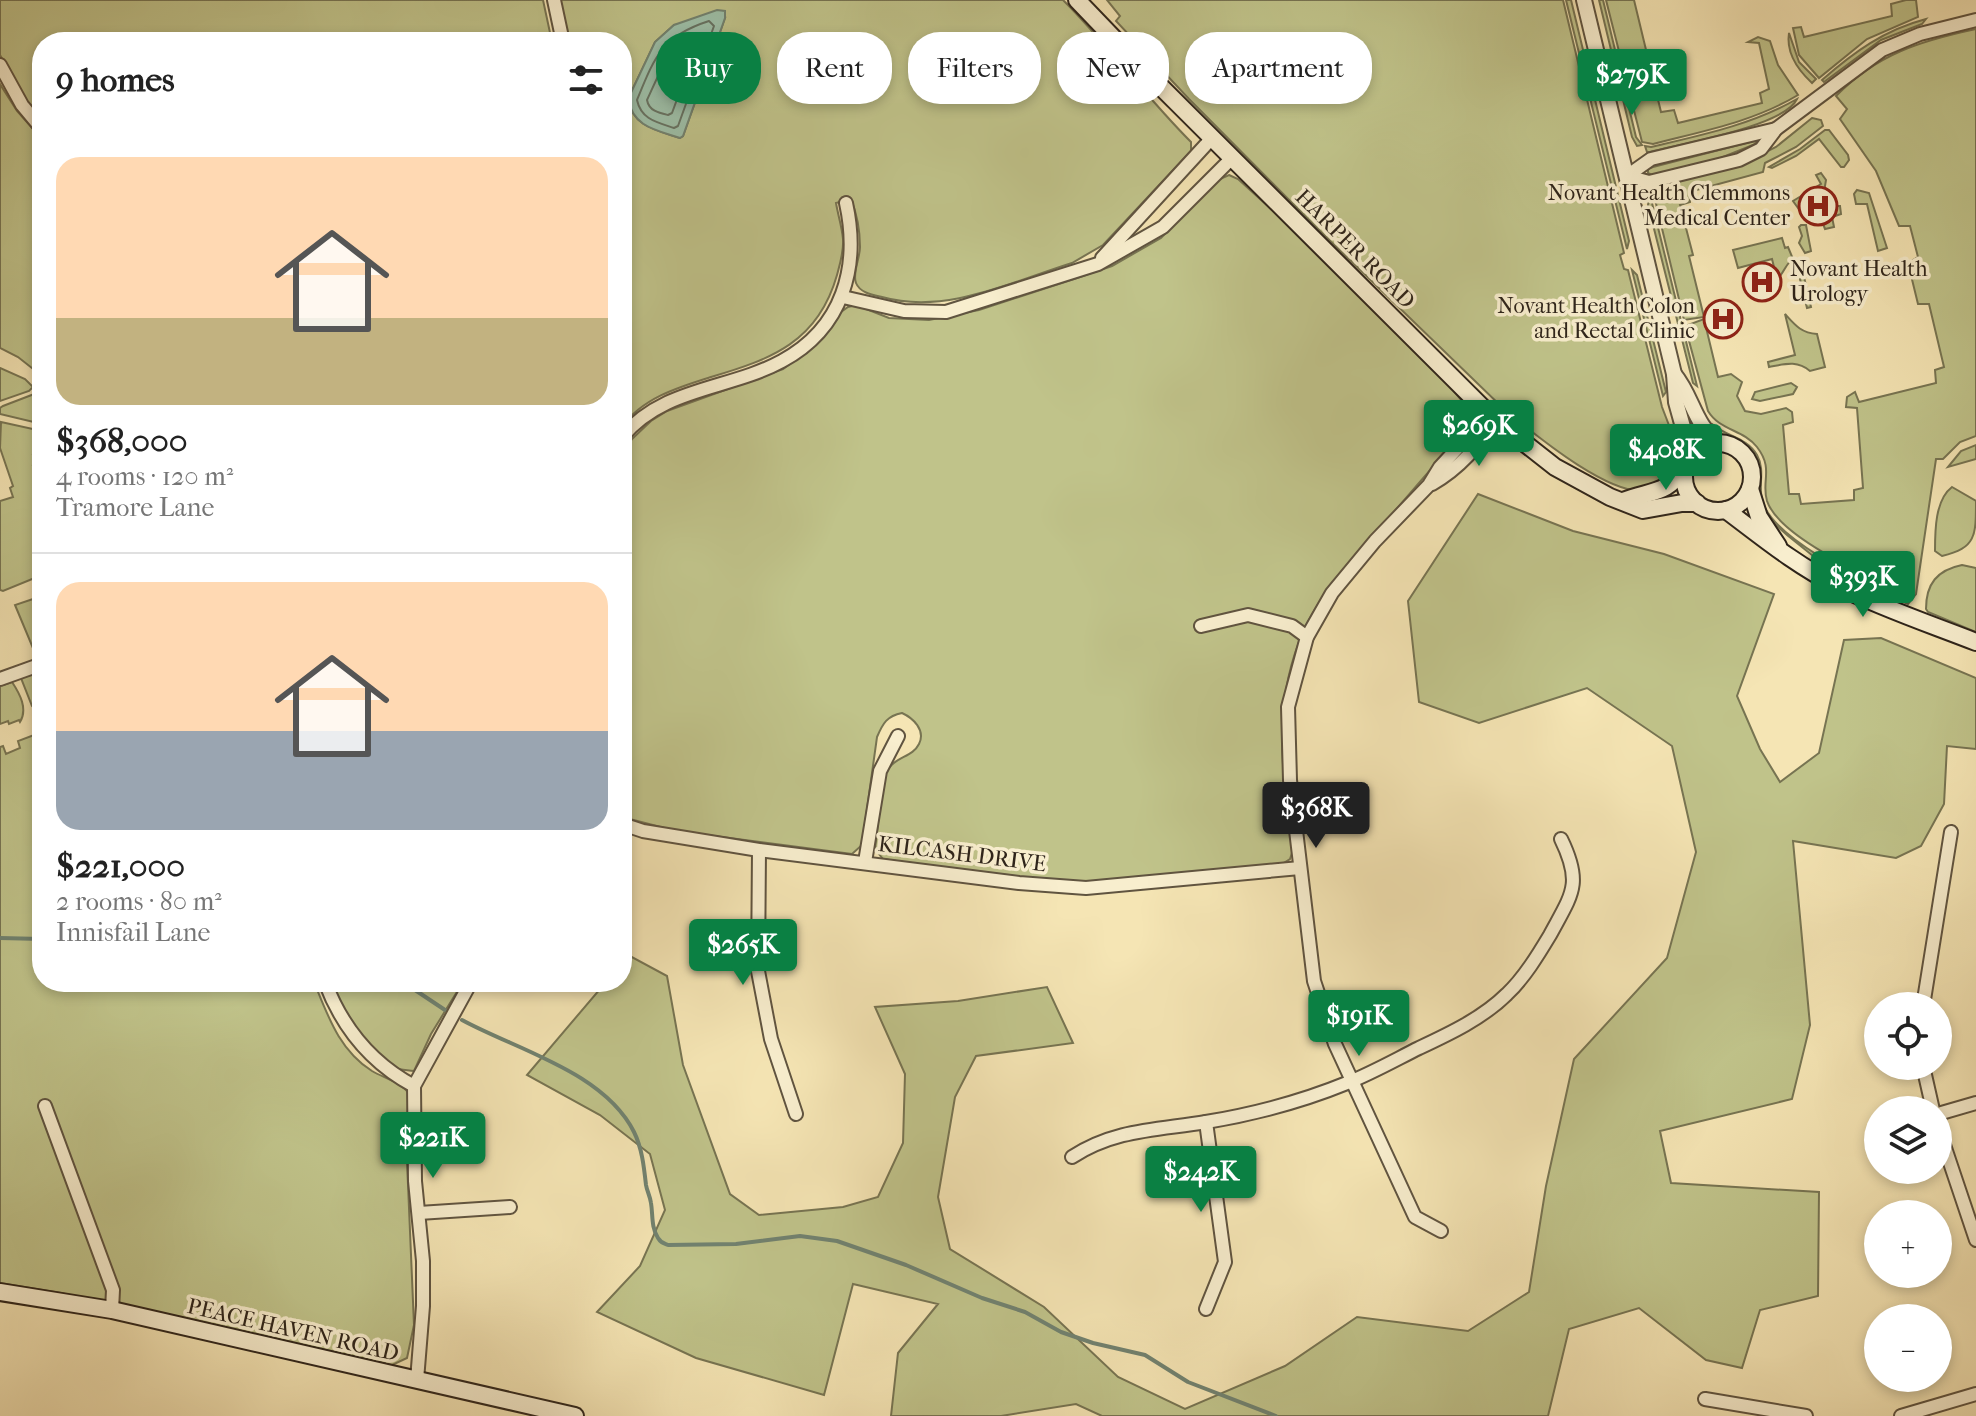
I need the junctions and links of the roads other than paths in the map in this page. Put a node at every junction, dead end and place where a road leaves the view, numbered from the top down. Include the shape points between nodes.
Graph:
1 (554, 0) edge
2 (1077, 0) edge
3 (1584, 0) edge
4 (1976, 20) edge
5 (561, 32) edge
6 (0, 65) edge
7 (32, 117) edge
8 (1776, 129) junction
9 (1212, 138) junction
10 (1232, 158) junction
11 (1627, 176) junction
12 (1164, 190) junction
13 (846, 203) dead end
14 (1182, 208) junction
15 (1098, 264) junction
16 (843, 297) junction
17 (1674, 374) junction
18 (1494, 419) junction
19 (632, 427) edge
20 (1719, 443) junction
21 (1687, 464) junction
22 (1750, 489) junction
23 (1623, 501) junction
24 (1697, 503) junction
25 (1726, 510) junction
26 (1778, 546) junction
27 (1201, 626) dead end
28 (1307, 637) junction
29 (1976, 642) edge
30 (32, 668) edge
31 (0, 679) edge
32 (898, 736) dead end
33 (632, 827) edge
34 (1951, 832) dead end
35 (1561, 839) dead end
36 (759, 850) junction
37 (865, 862) junction
38 (1300, 868) junction
39 (329, 992) edge
40 (466, 992) edge
41 (1925, 992) edge
42 (1351, 1082) junction
43 (414, 1086) junction
44 (1976, 1103) edge
45 (45, 1106) dead end
46 (1952, 1110) edge
47 (796, 1114) dead end
48 (1206, 1122) junction
49 (1072, 1157) dead end
50 (1952, 1169) edge
51 (510, 1207) dead end
52 (419, 1213) junction
53 (1441, 1231) dead end
54 (1976, 1240) edge
55 (0, 1292) edge
56 (1206, 1309) dead end
57 (112, 1310) junction
58 (417, 1380) junction
59 (1976, 1394) edge
60 (1705, 1399) dead end
61 (575, 1416) edge
62 (1806, 1416) edge
63 (1901, 1416) edge

1 - 5 street
2 - 9 main road, HARPER ROAD
3 - 11 street
4 - 8 street via 1882,50
6 - 7 street
8 - 11 street via 1651,159
8 - 11 street via 1761,149 1739,160 1649,182
9 - 10 main road, HARPER ROAD
9 - 12 street
10 - 14 street
10 - 18 main road, HARPER ROAD
11 - 17 street
12 - 14 street
12 - 15 street
13 - 16 street via 852,246
14 - 15 street via 1163,227
15 - 16 street via 946,312 904,311
16 - 19 street via 819,331 781,362 678,397
17 - 20 street via 1687,389 1700,425
17 - 21 street
18 - 23 main road, HARPER ROAD via 1565,474
18 - 28 street via 1477,427 1375,541 1332,593
20 - 21 main road via 1701,447
20 - 22 main road via 1746,458
21 - 23 main road via 1665,489
21 - 24 main road via 1687,490
22 - 25 main road
22 - 26 main road via 1759,517
23 - 24 main road, HARPER ROAD via 1643,510
24 - 25 main road
25 - 26 main road
26 - 29 main road via 1836,586
27 - 28 street via 1248,615 1292,626
28 - 38 street via 1288,707
30 - 31 street
32 - 37 street via 880,771
33 - 36 street, KILCASH DRIVE
34 - 41 street
35 - 42 street via 1575,879 1539,953 1507,995 1459,1029
36 - 37 street, KILCASH DRIVE
36 - 47 street via 758,971 771,1039
37 - 38 street, KILCASH DRIVE via 1086,888
38 - 42 street via 1314,981
39 - 43 street via 356,1040 388,1072
40 - 43 street
42 - 48 street
42 - 53 street via 1415,1217
43 - 52 street
44 - 46 street
45 - 57 street via 113,1290
48 - 49 street via 1133,1132 1093,1143
48 - 56 street via 1225,1262
50 - 54 street
51 - 52 street
52 - 58 street via 423,1306
55 - 57 main road, PEACE HAVEN ROAD
57 - 58 main road, PEACE HAVEN ROAD
58 - 61 main road, PEACE HAVEN ROAD
59 - 63 street
60 - 62 street

